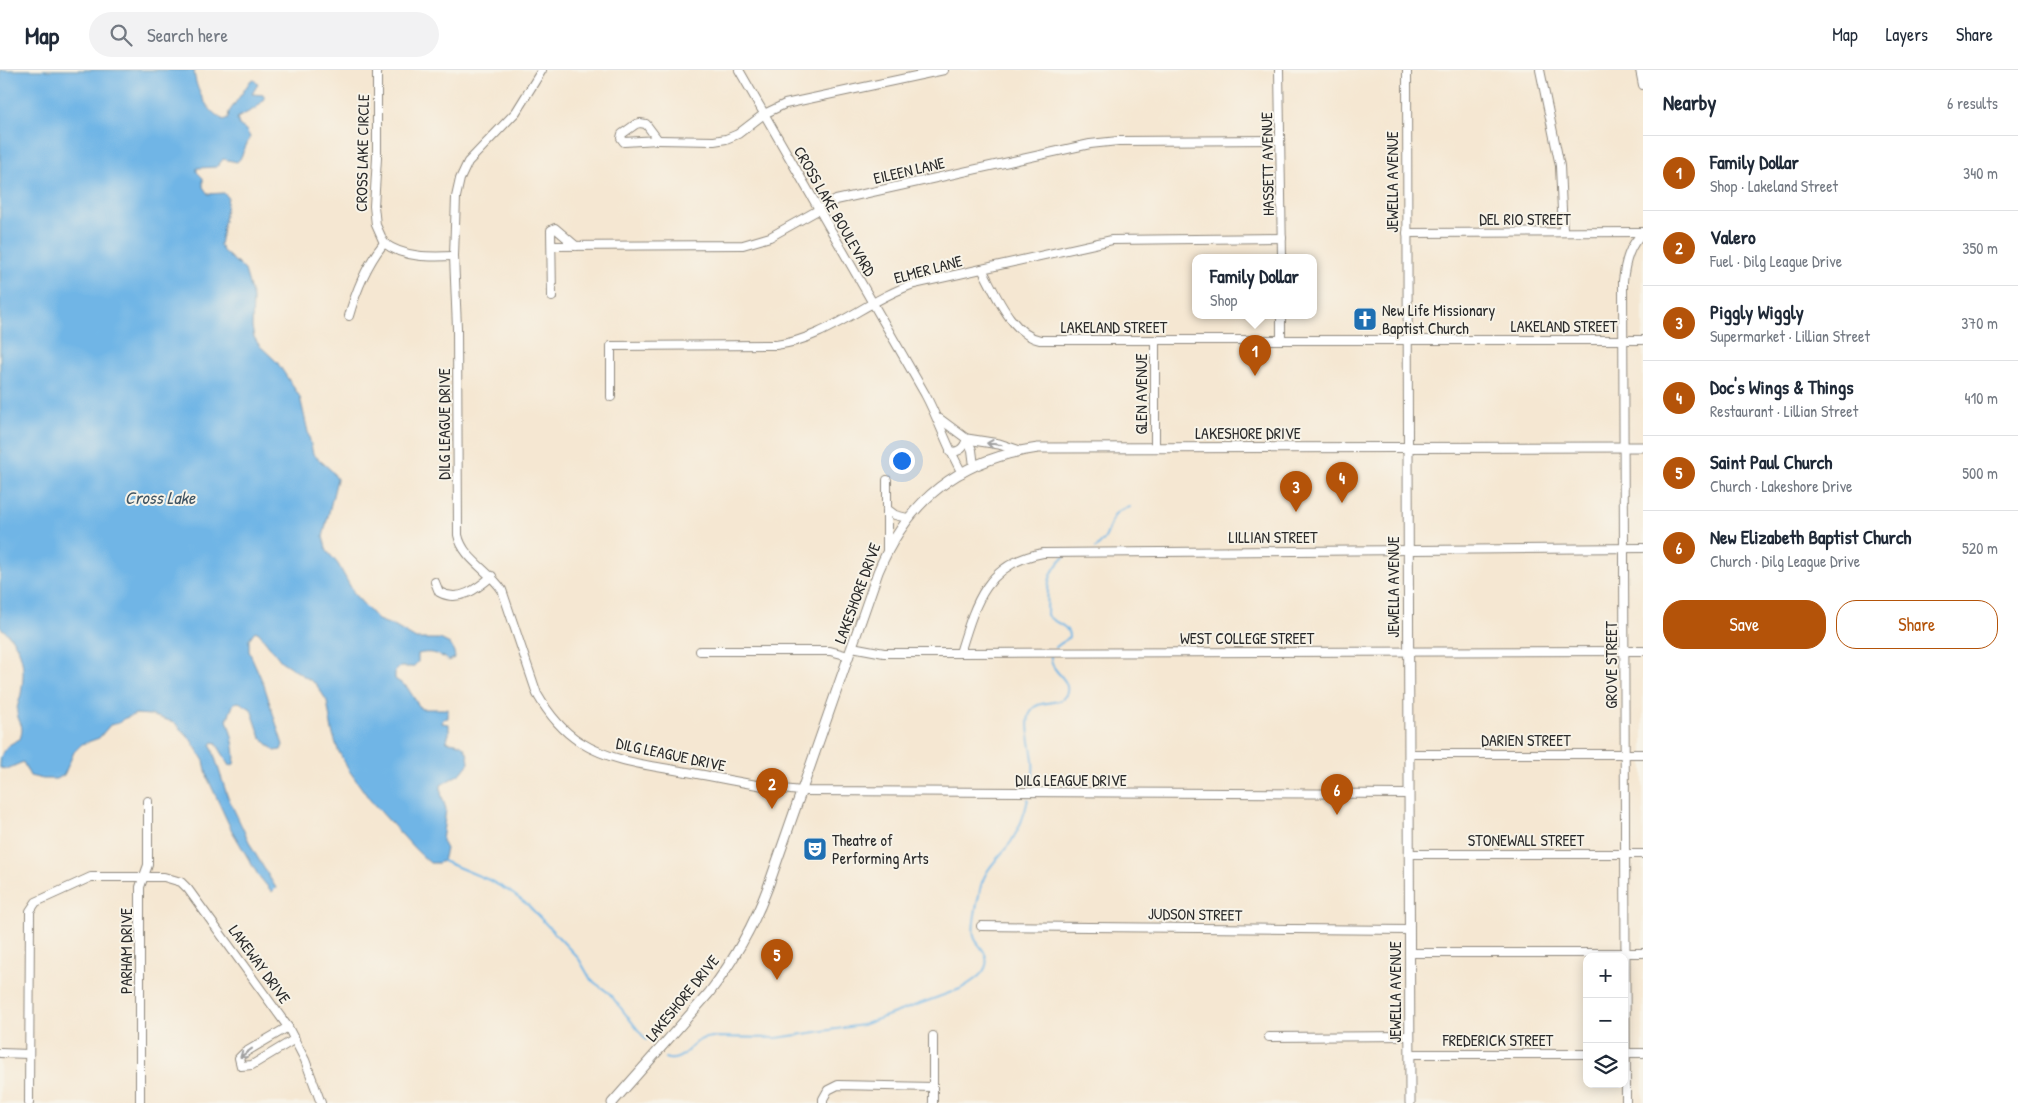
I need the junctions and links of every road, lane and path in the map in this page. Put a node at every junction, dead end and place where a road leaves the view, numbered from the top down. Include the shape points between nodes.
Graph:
1 (377, 70) edge
2 (542, 70) edge
3 (739, 70) edge
4 (944, 70) edge
5 (1279, 70) edge
6 (1407, 70) edge
7 (1540, 70) edge
8 (1640, 70) edge
9 (1643, 85) edge
10 (764, 114) junction
11 (658, 140) dead end
12 (1280, 140) junction
13 (819, 209) junction
14 (1563, 232) junction
15 (1643, 232) edge
16 (1408, 233) junction
17 (1282, 238) junction
18 (384, 243) junction
19 (552, 246) junction
20 (576, 246) junction
21 (1282, 254) edge
22 (454, 256) junction
23 (982, 268) junction
24 (552, 297) dead end
25 (872, 303) junction
26 (350, 316) dead end
27 (1282, 319) edge
28 (1155, 340) junction
29 (1281, 340) junction
30 (1408, 340) junction
31 (1622, 340) junction
32 (1643, 340) edge
33 (612, 397) dead end
34 (938, 418) junction
35 (963, 437) junction
36 (946, 443) junction
37 (1623, 447) junction
38 (1643, 447) edge
39 (1155, 448) junction
40 (1408, 448) junction
41 (1020, 450) junction
42 (950, 452) junction
43 (974, 466) junction
44 (962, 473) junction
45 (888, 480) dead end
46 (887, 509) junction
47 (907, 518) junction
48 (1623, 548) junction
49 (1643, 548) edge
50 (1408, 549) junction
51 (887, 550) junction
52 (492, 576) junction
53 (435, 582) dead end
54 (700, 651) dead end
55 (1409, 651) junction
56 (1625, 651) junction
57 (1643, 651) edge
58 (851, 652) junction
59 (960, 653) junction
60 (1409, 754) junction
61 (1625, 754) junction
62 (1643, 754) edge
63 (802, 791) junction
64 (1409, 794) junction
65 (148, 801) dead end
66 (1409, 854) junction
67 (1626, 854) junction
68 (1643, 854) edge
69 (144, 877) junction
70 (981, 926) dead end
71 (1409, 930) junction
72 (1583, 953) edge
73 (1626, 953) edge
74 (1628, 953) edge
75 (1643, 953) edge
76 (1410, 954) junction
77 (1626, 998) edge
78 (288, 1027) junction
79 (933, 1036) dead end
80 (1410, 1036) junction
81 (1269, 1037) dead end
82 (295, 1039) junction
83 (1625, 1043) edge
84 (0, 1053) edge
85 (1628, 1053) edge
86 (1643, 1053) edge
87 (29, 1054) junction
88 (1410, 1054) junction
89 (1583, 1054) edge
90 (933, 1087) junction
91 (1626, 1088) edge
92 (823, 1101) edge
93 (29, 1103) edge
94 (140, 1103) edge
95 (321, 1103) edge
96 (612, 1103) edge
97 (933, 1103) edge
98 (1410, 1103) edge
99 (1626, 1103) edge

1 - 18 street, CROSS LAKE CIRCLE via 378,158 374,206 376,225
2 - 22 street, DILG LEAGUE DRIVE via 516,112 468,162 462,173 454,206
3 - 10 street, CROSS LAKE BOULEVARD
4 - 10 street via 785,104
5 - 12 street, HASSETT AVENUE
6 - 16 street, JEWELLA AVENUE
7 - 14 street via 1560,166
8 - 9 street
10 - 11 street via 726,139
10 - 13 street, CROSS LAKE BOULEVARD
12 - 13 street, EILEEN LANE via 1090,144 836,200
12 - 17 street, HASSETT AVENUE
13 - 20 street, EILEEN LANE via 753,243
13 - 25 street, CROSS LAKE BOULEVARD
14 - 15 street, DEL RIO STREET
14 - 16 street, DEL RIO STREET
15 - 31 street, GROVE STREET via 1634,242 1624,270
16 - 30 street, JEWELLA AVENUE
17 - 21 street, HASSETT AVENUE
17 - 23 street, ELMER LANE via 1112,240
18 - 22 street via 417,256
18 - 26 street via 374,256 356,294
19 - 20 street, EILEEN LANE
19 - 20 street via 551,230 554,228
19 - 24 street
22 - 52 street, DILG LEAGUE DRIVE via 458,535 465,552
23 - 25 street, ELMER LANE via 914,284
23 - 28 street, LAKELAND STREET via 1012,322 1034,339
25 - 33 street, ELMER LANE via 816,335 785,344 611,346
25 - 34 street, CROSS LAKE BOULEVARD
27 - 29 street
28 - 29 street, LAKELAND STREET
28 - 39 street, GLEN AVENUE
29 - 30 street, LAKELAND STREET
30 - 31 street, LAKELAND STREET
30 - 40 street, JEWELLA AVENUE
31 - 32 street, LAKELAND STREET
31 - 37 street, GROVE STREET
34 - 35 street, CROSS LAKE BOULEVARD
34 - 36 street, CROSS LAKE BOULEVARD
35 - 36 street
41 -> 35 main road
35 - 42 street via 964,447
35 - 43 street via 972,450
36 - 42 street, CROSS LAKE BOULEVARD
37 - 38 main road, LAKESHORE DRIVE
37 - 40 main road, LAKESHORE DRIVE
37 - 48 street, GROVE STREET
39 - 40 main road, LAKESHORE DRIVE
39 - 41 main road, LAKESHORE DRIVE
40 - 50 main road, JEWELLA AVENUE
41 - 43 main road, LAKESHORE DRIVE
42 - 44 street, CROSS LAKE BOULEVARD
43 - 44 main road, LAKESHORE DRIVE
44 - 47 main road, LAKESHORE DRIVE via 933,492
45 - 46 street
46 - 47 street
46 - 51 street
47 - 51 main road, LAKESHORE DRIVE
48 - 49 street, LILLIAN STREET
48 - 50 street, LILLIAN STREET
48 - 56 street, GROVE STREET
50 - 55 main road, JEWELLA AVENUE
50 - 59 street, LILLIAN STREET via 1055,552 1031,555 1006,566 986,586
51 - 58 main road, LAKESHORE DRIVE
52 - 53 street via 471,592 456,597 439,592
52 - 63 street, DILG LEAGUE DRIVE via 506,600 538,694 556,721 580,742 624,760 764,787
54 - 58 street, WEST COLLEGE STREET
55 - 56 street, WEST COLLEGE STREET
55 - 59 street, WEST COLLEGE STREET
55 - 60 main road, JEWELLA AVENUE
56 - 57 street, WEST COLLEGE STREET
56 - 61 street, GROVE STREET
58 - 59 street, WEST COLLEGE STREET
58 - 63 main road, LAKESHORE DRIVE
60 - 61 street, DARIEN STREET
60 - 64 main road, JEWELLA AVENUE
61 - 62 street, DARIEN STREET
61 - 67 street, GROVE STREET
63 - 64 street, DILG LEAGUE DRIVE
63 - 96 main road, LAKESHORE DRIVE via 758,915 734,957 709,993
64 - 66 main road, JEWELLA AVENUE
65 - 69 street, PARHAM DRIVE via 148,865
66 - 67 street, STONEWALL STREET
66 - 71 main road, JEWELLA AVENUE
67 - 68 street, STONEWALL STREET
67 - 73 street, GROVE STREET
69 - 78 street, LAKEWAY DRIVE via 171,878 188,889
69 - 87 street, LAKEWAY DRIVE via 91,877 36,902 30,911
69 - 94 street, PARHAM DRIVE via 140,887
70 - 71 street, JUDSON STREET
71 - 76 main road, JEWELLA AVENUE
72 - 76 street
74 - 75 street
76 - 80 main road, JEWELLA AVENUE
77 - 83 street, GROVE STREET
78 - 82 street, LAKEWAY DRIVE
78 -> 82 street via 244,1053 239,1058 241,1066 252,1065
79 - 90 street
80 - 81 street
80 - 88 main road, JEWELLA AVENUE
82 - 95 street, LAKEWAY DRIVE
84 - 87 street
85 - 86 street
87 - 93 street
88 - 89 street, FREDERICK STREET
88 - 98 main road, JEWELLA AVENUE
90 - 92 street via 838,1085 828,1090
90 - 97 street
91 - 99 street, GROVE STREET

